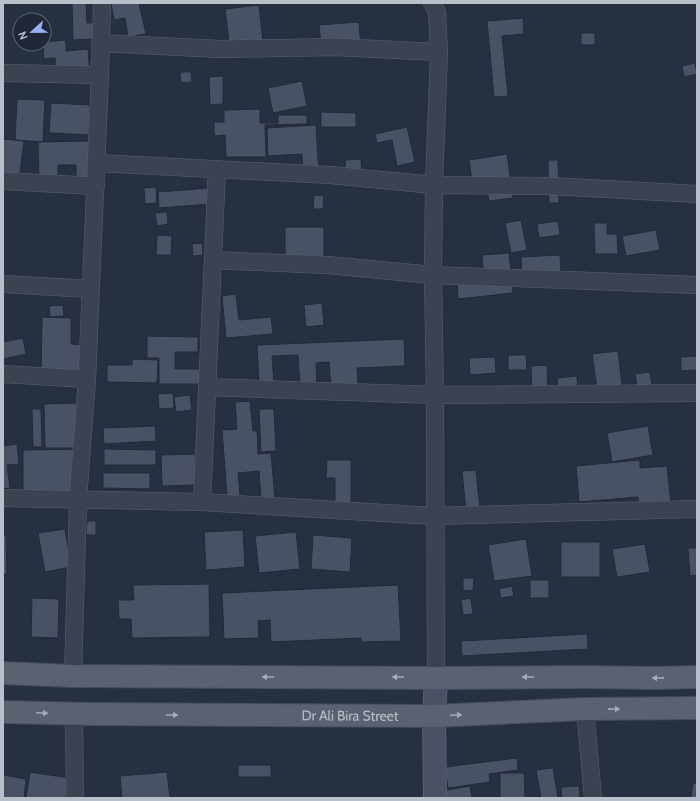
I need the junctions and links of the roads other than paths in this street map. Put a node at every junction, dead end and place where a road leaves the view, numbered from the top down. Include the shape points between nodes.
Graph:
1 (102, 3) edge
2 (432, 3) edge
3 (100, 43) junction
4 (439, 52) junction
5 (3, 73) edge
6 (100, 75) junction
7 (97, 163) junction
8 (217, 169) junction
9 (3, 180) edge
10 (434, 185) junction
11 (96, 186) junction
12 (697, 194) edge
13 (213, 260) junction
14 (433, 275) junction
15 (3, 284) edge
16 (697, 285) edge
17 (91, 289) junction
18 (3, 374) edge
19 (87, 379) junction
20 (207, 387) junction
21 (697, 393) edge
22 (434, 395) junction
23 (3, 498) edge
24 (78, 499) junction
25 (202, 502) junction
26 (697, 509) edge
27 (434, 516) junction
28 (3, 673) edge
29 (73, 676) junction
30 (697, 677) edge
31 (436, 678) junction
32 (697, 708) edge
33 (585, 709) junction
34 (3, 712) edge
35 (74, 714) junction
36 (434, 716) junction
37 (75, 798) edge
38 (435, 798) edge
39 (593, 798) edge

1 - 3 street
2 - 4 street via 437,12
3 - 4 street via 219,49 335,47
3 - 6 street
4 - 10 street
5 - 6 street
6 - 7 street
7 - 8 street
7 - 11 street
8 - 10 street via 330,175
8 - 13 street
9 - 11 street
10 - 12 street via 551,186
10 - 14 street
11 - 17 street
13 - 14 street via 327,265
13 - 20 street
14 - 16 street
14 - 22 street
15 - 17 street
17 - 19 street
18 - 19 street
19 - 24 street
20 - 22 street
20 - 25 street
21 - 22 street
22 - 27 street
23 - 24 street
24 - 25 street
24 - 29 street
25 - 27 street
26 - 27 street
27 - 31 street
28 - 29 main road
31 -> 29 main road
30 -> 31 main road
31 - 36 street
33 -> 32 main road, Dr Ali Bira Street
36 -> 33 main road, Dr Ali Bira Street
33 - 39 street
34 -> 35 main road, Dr Ali Bira Street
35 -> 36 main road, Dr Ali Bira Street
35 - 37 street
36 - 38 street

